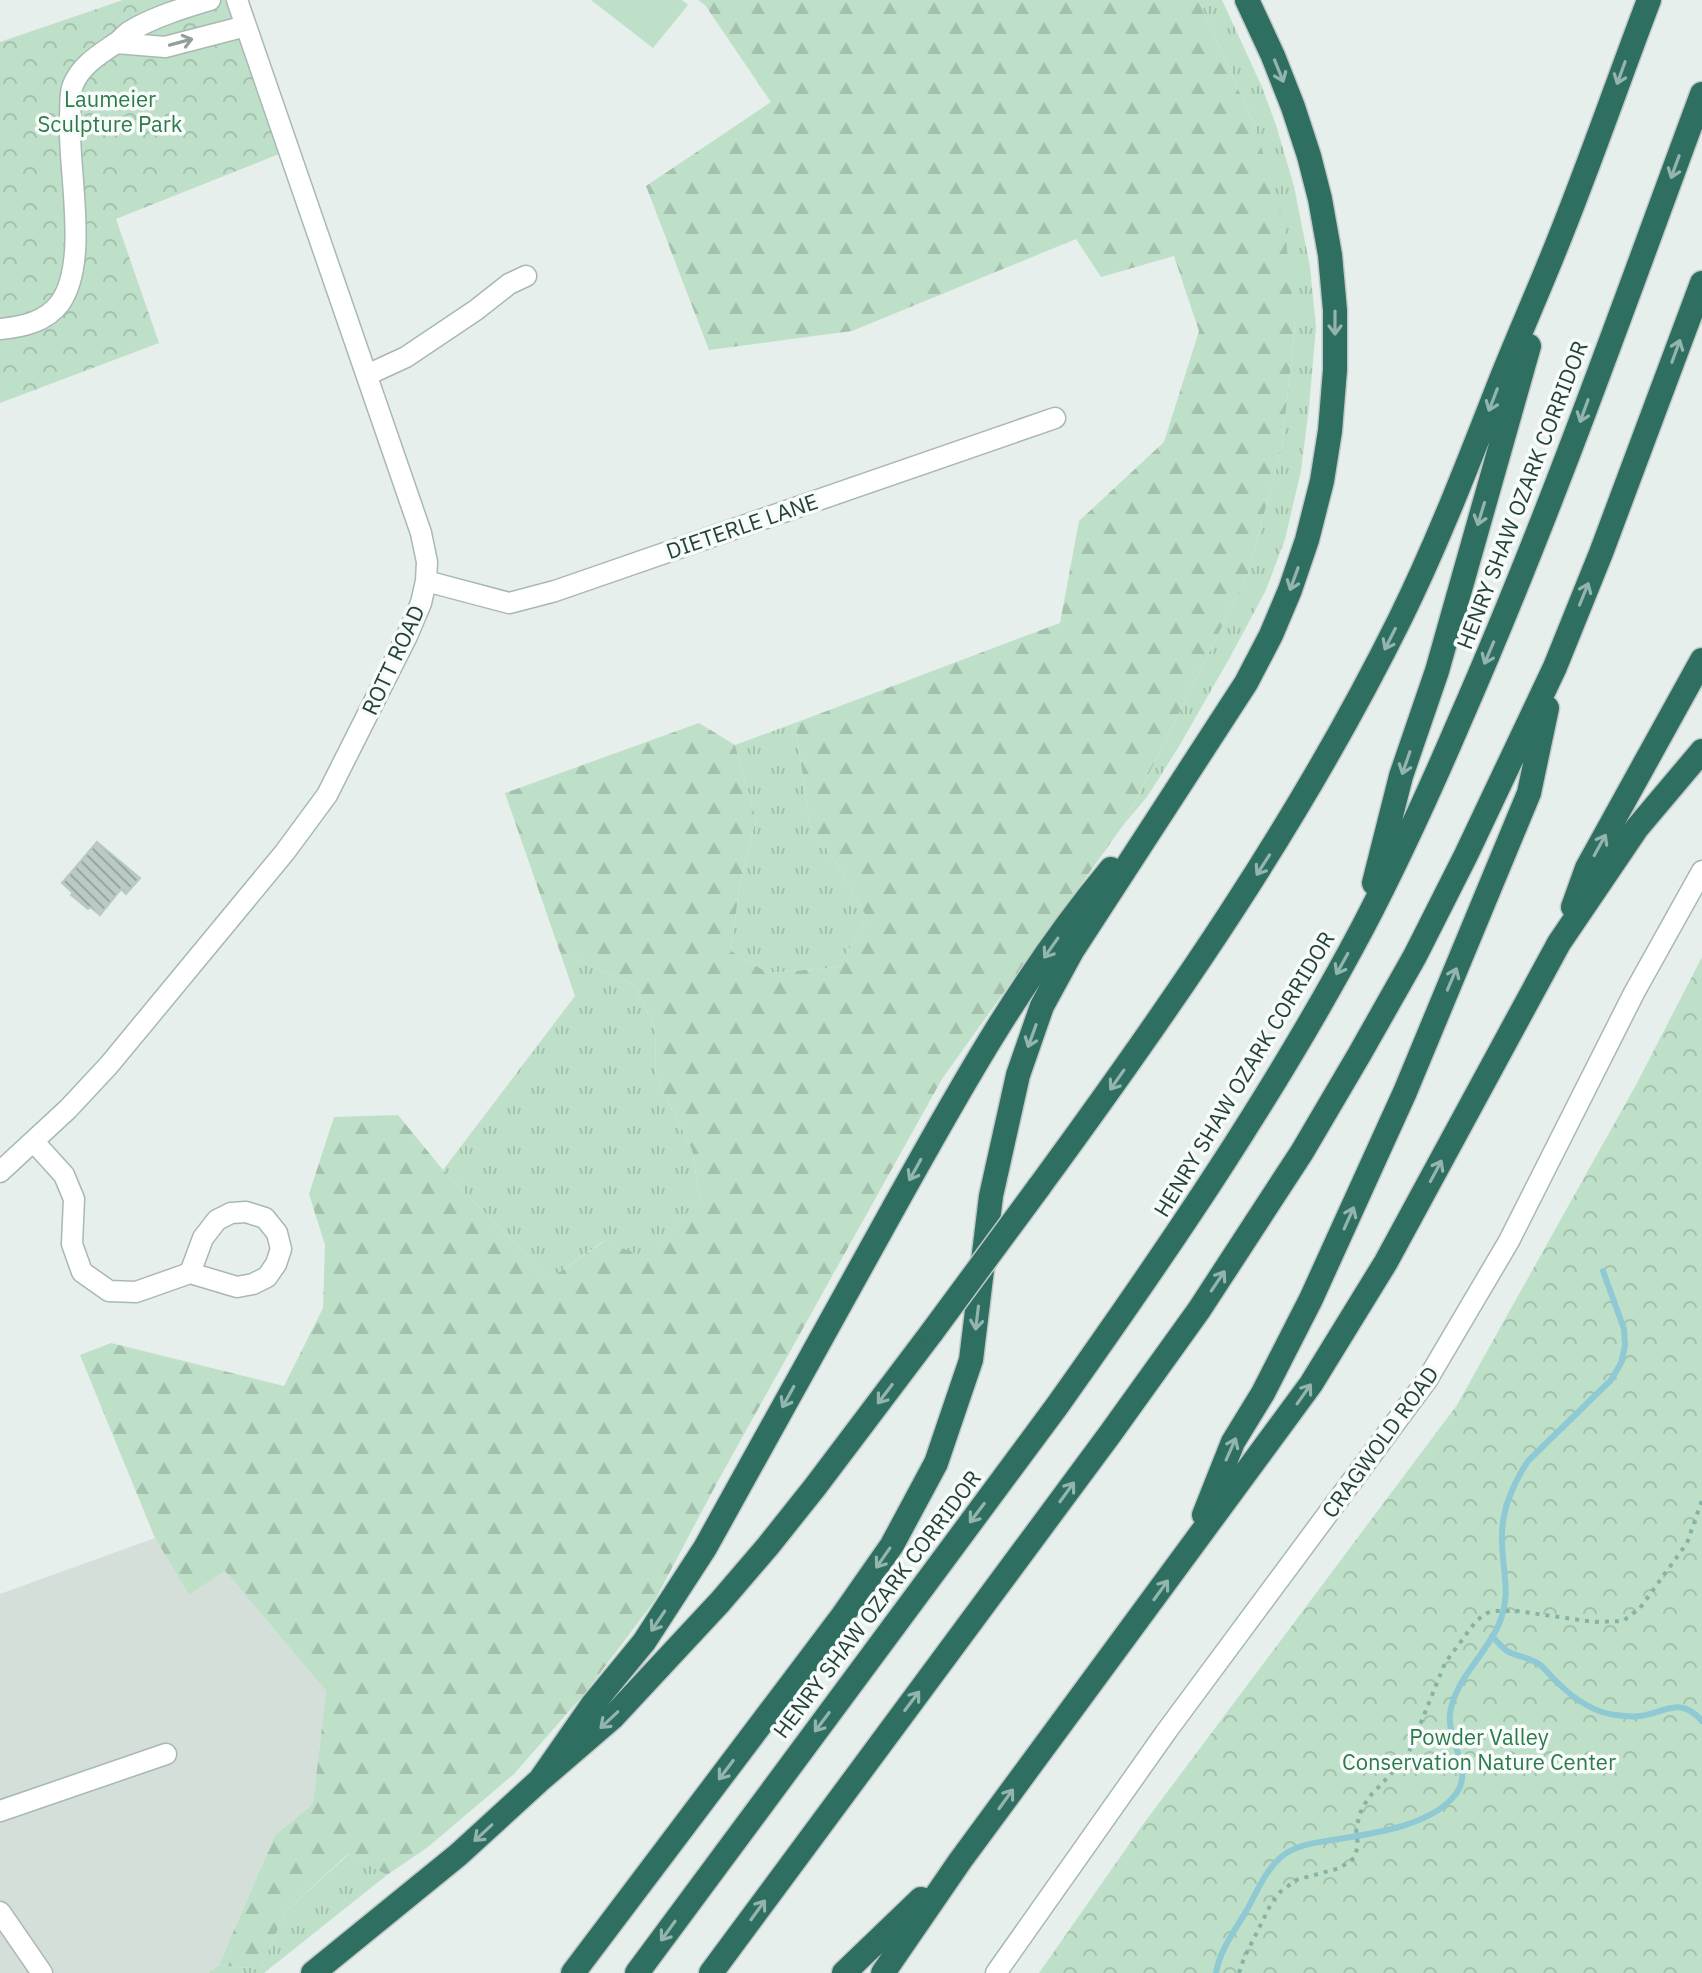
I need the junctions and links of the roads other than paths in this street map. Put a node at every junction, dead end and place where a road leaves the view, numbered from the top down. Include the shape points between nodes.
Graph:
1 (210, 0) edge
2 (237, 0) edge
3 (1247, 0) edge
4 (1649, 0) edge
5 (246, 26) junction
6 (116, 43) junction
7 (1702, 94) edge
8 (1555, 251) junction
9 (526, 276) dead end
10 (1702, 283) edge
11 (0, 329) edge
12 (367, 375) junction
13 (1055, 418) dead end
14 (426, 581) junction
15 (1702, 660) edge
16 (1555, 667) junction
17 (1702, 751) edge
18 (1169, 800) junction
19 (1702, 871) edge
20 (1362, 928) junction
21 (1559, 943) junction
22 (34, 1142) junction
23 (0, 1172) edge
24 (190, 1273) junction
25 (1192, 1548) junction
26 (166, 1754) dead end
27 (540, 1780) junction
28 (0, 1811) edge
29 (960, 1861) junction
30 (0, 1912) edge
31 (42, 1973) edge
32 (313, 1973) edge
33 (573, 1973) edge
34 (637, 1973) edge
35 (711, 1973) edge
36 (844, 1973) edge
37 (883, 1973) edge
38 (996, 1973) edge

1 - 6 street via 128,32
2 - 5 street, ROTT ROAD
3 -> 18 highway via 1293,107 1325,227 1335,310 1330,431 1307,540 1271,635
4 -> 8 highway
6 -> 5 street via 165,47
5 - 12 street, ROTT ROAD
6 - 11 street via 84,68 72,87 69,138 75,222 67,290 59,304 33,323
7 -> 20 highway, HENRY SHAW OZARK CORRIDOR via 1521,577 1432,785
8 -> 20 highway via 1437,671 1401,776
8 -> 27 highway, bridge via 1434,546 1355,707 1239,901 1039,1187 815,1487 720,1602 612,1718
9 - 12 street via 406,357
16 -> 10 highway
12 - 14 street, ROTT ROAD via 421,533
13 - 14 street, DIETERLE LANE via 540,595 509,603
14 - 22 street, ROTT ROAD via 407,636 327,795 138,1030
21 -> 15 highway via 1587,868
25 -> 16 highway via 1233,1442 1342,1234 1478,918 1529,793
35 -> 16 highway via 1110,1434 1239,1250 1415,956
17 - 21 highway via 1637,828
18 -> 27 highway via 1086,899 1007,1014 705,1548 644,1642
18 -> 33 highway via 1042,1006 1018,1075 991,1196 971,1360 936,1463 892,1545 841,1618
19 - 38 street, CRAGWOLD ROAD via 1509,1241 1427,1380 1166,1732
20 -> 34 highway, HENRY SHAW OZARK CORRIDOR via 1252,1118 1123,1313
25 -> 21 highway via 1311,1384 1386,1262
22 - 23 street, ROTT ROAD
22 - 24 street via 64,1175 74,1199 72,1244 82,1272 109,1291 136,1292
24 - 24 street via 237,1287 253,1284 276,1264 281,1249 277,1233 265,1218 231,1213 217,1220 203,1238
29 -> 25 highway
26 - 28 street
27 -> 32 highway via 458,1855
29 - 36 highway
29 - 37 highway
30 - 31 street

